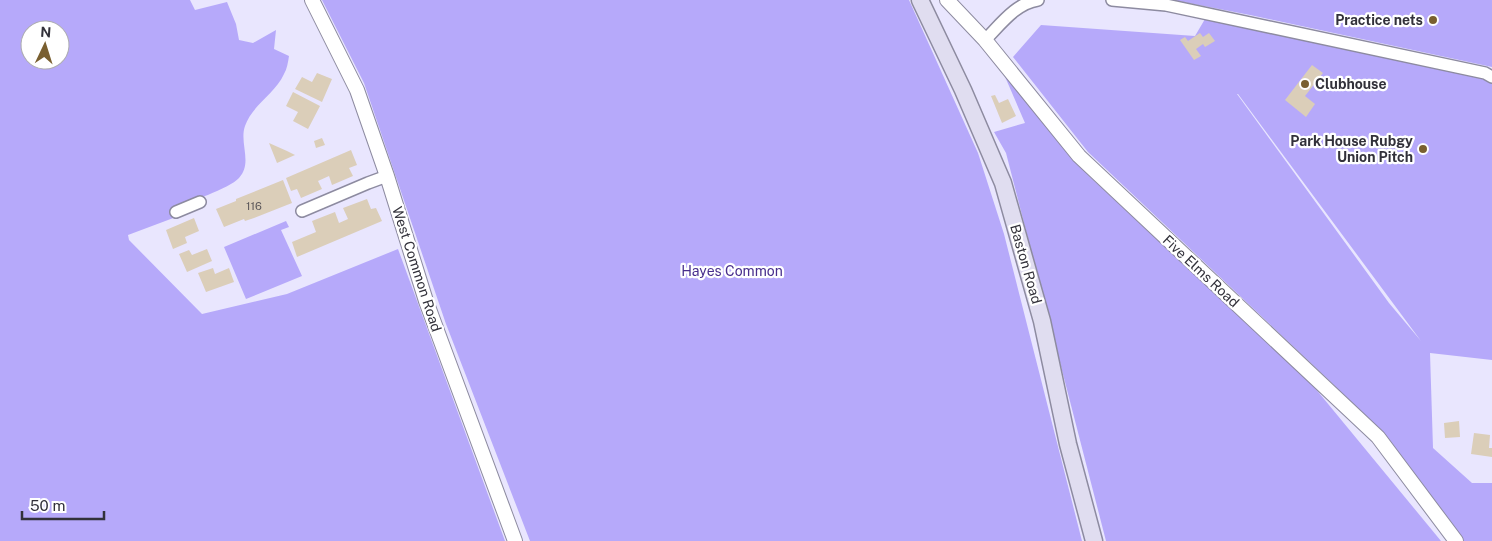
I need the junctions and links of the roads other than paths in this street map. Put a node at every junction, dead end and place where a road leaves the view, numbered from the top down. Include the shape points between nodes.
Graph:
1 (312, 0) edge
2 (920, 0) edge
3 (947, 0) edge
4 (1038, 0) edge
5 (1112, 0) edge
6 (1016, 3) edge
7 (985, 40) junction
8 (1492, 77) edge
9 (387, 176) junction
10 (200, 202) dead end
11 (302, 211) dead end
12 (176, 212) dead end
13 (515, 541) edge
14 (1094, 541) edge
15 (1456, 541) edge

1 - 9 street, West Common Road via 357,90
2 - 14 main road, Baston Road via 1002,183 1042,321 1068,444
3 - 7 street, Five Elms Road
4 - 6 street
5 - 8 street via 1166,5
6 - 7 street
7 - 15 street, Five Elms Road via 1079,156 1378,437
9 - 11 street
9 - 13 street, West Common Road via 426,300
10 - 12 street

